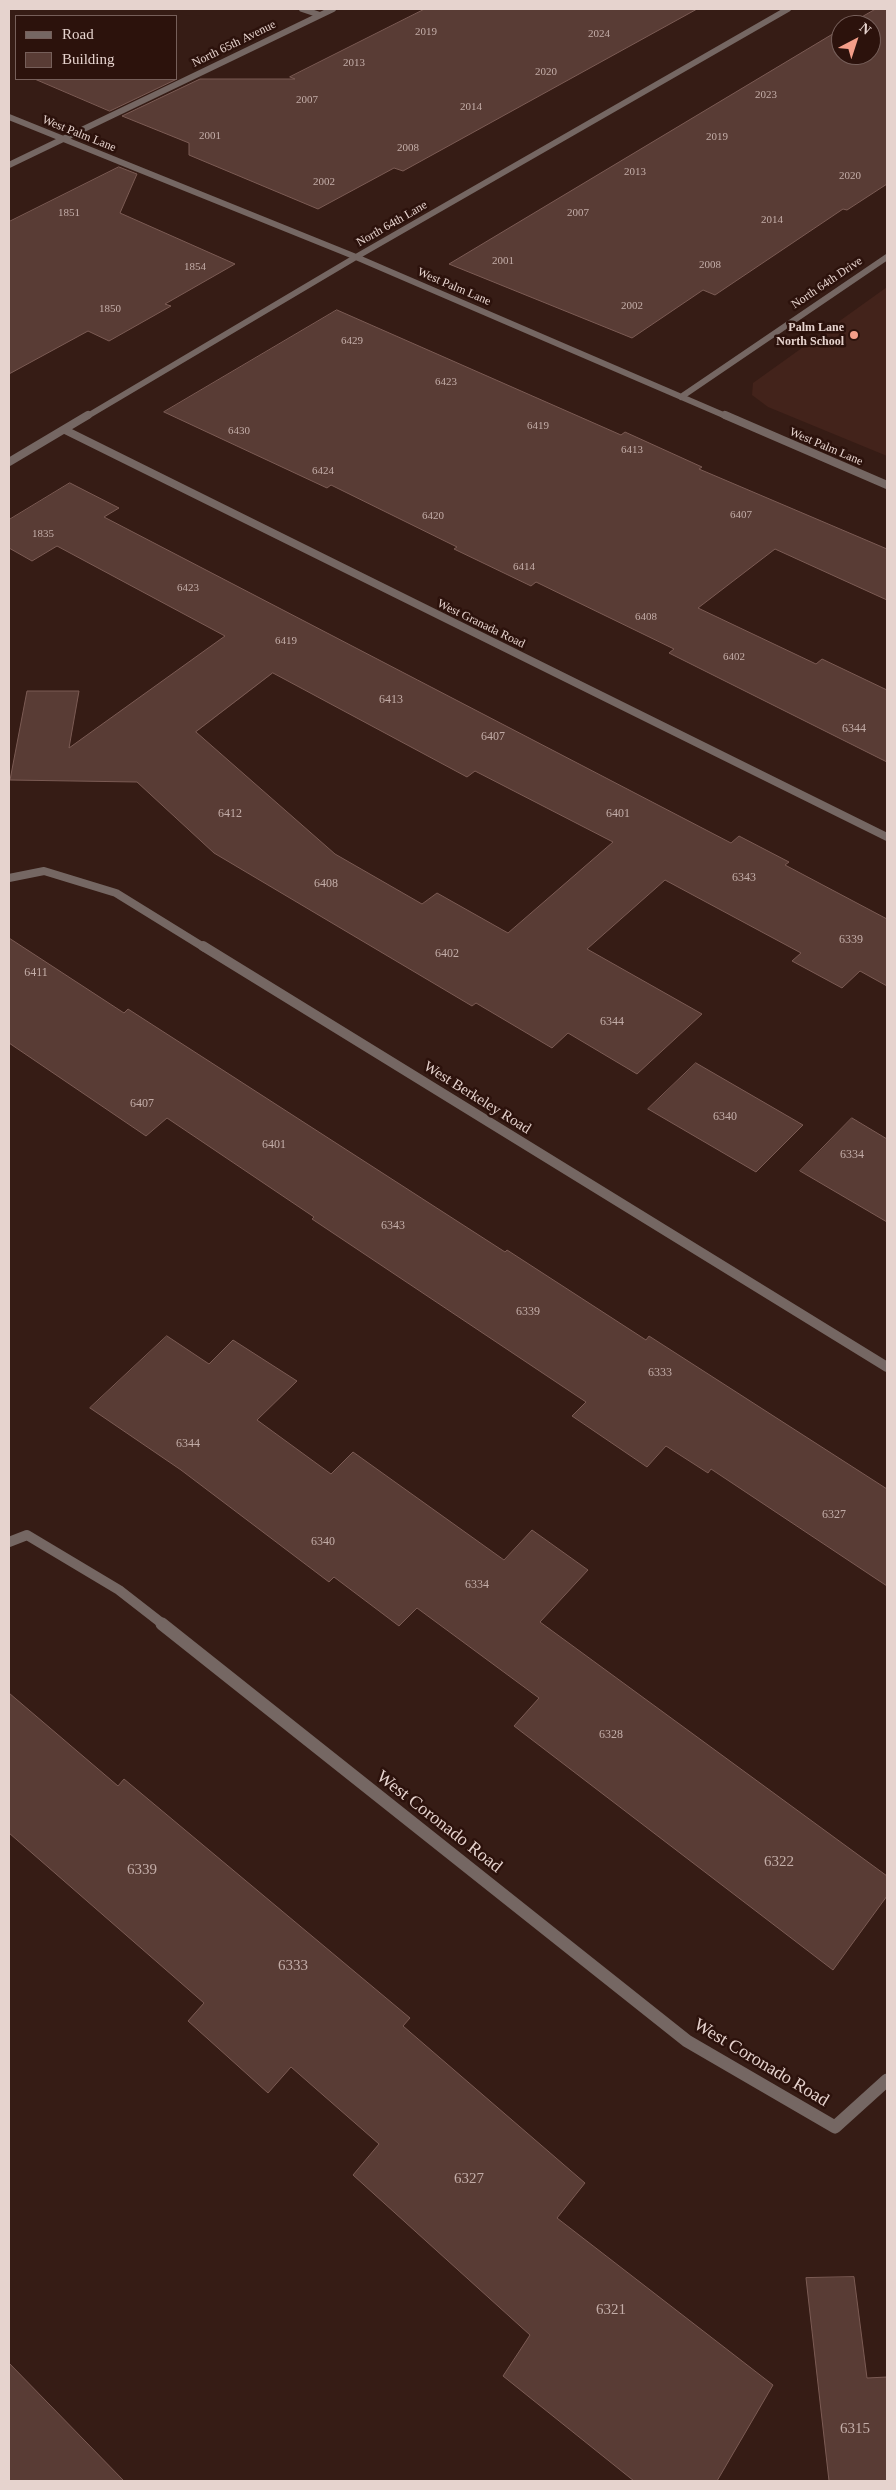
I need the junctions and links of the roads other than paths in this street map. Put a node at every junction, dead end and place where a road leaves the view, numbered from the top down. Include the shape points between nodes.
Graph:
1 (302, 9) edge
2 (334, 9) edge
3 (788, 9) edge
4 (320, 15) junction
5 (9, 117) edge
6 (62, 140) junction
7 (9, 165) edge
8 (356, 257) junction
9 (887, 257) edge
10 (681, 397) junction
11 (65, 430) junction
12 (9, 462) edge
13 (887, 485) edge
14 (887, 837) edge
15 (9, 878) edge
16 (887, 1367) edge
17 (9, 1542) edge
18 (887, 2080) edge

1 - 4 street
2 - 4 street, North 65th Avenue
3 - 8 street, North 64th Lane
4 - 6 street, North 65th Avenue
5 - 6 street, West Palm Lane
6 - 7 street, North 65th Avenue
6 - 8 street, West Palm Lane
8 - 10 street, West Palm Lane
8 - 11 street, North 64th Lane
9 - 10 street, North 64th Drive
10 - 13 street, West Palm Lane
11 - 12 street, North 64th Lane
11 - 14 street, West Granada Road
15 - 16 street, West Berkeley Road via 44,871 116,893
17 - 18 street, West Coronado Road via 27,1535 119,1590 687,2041 836,2128

